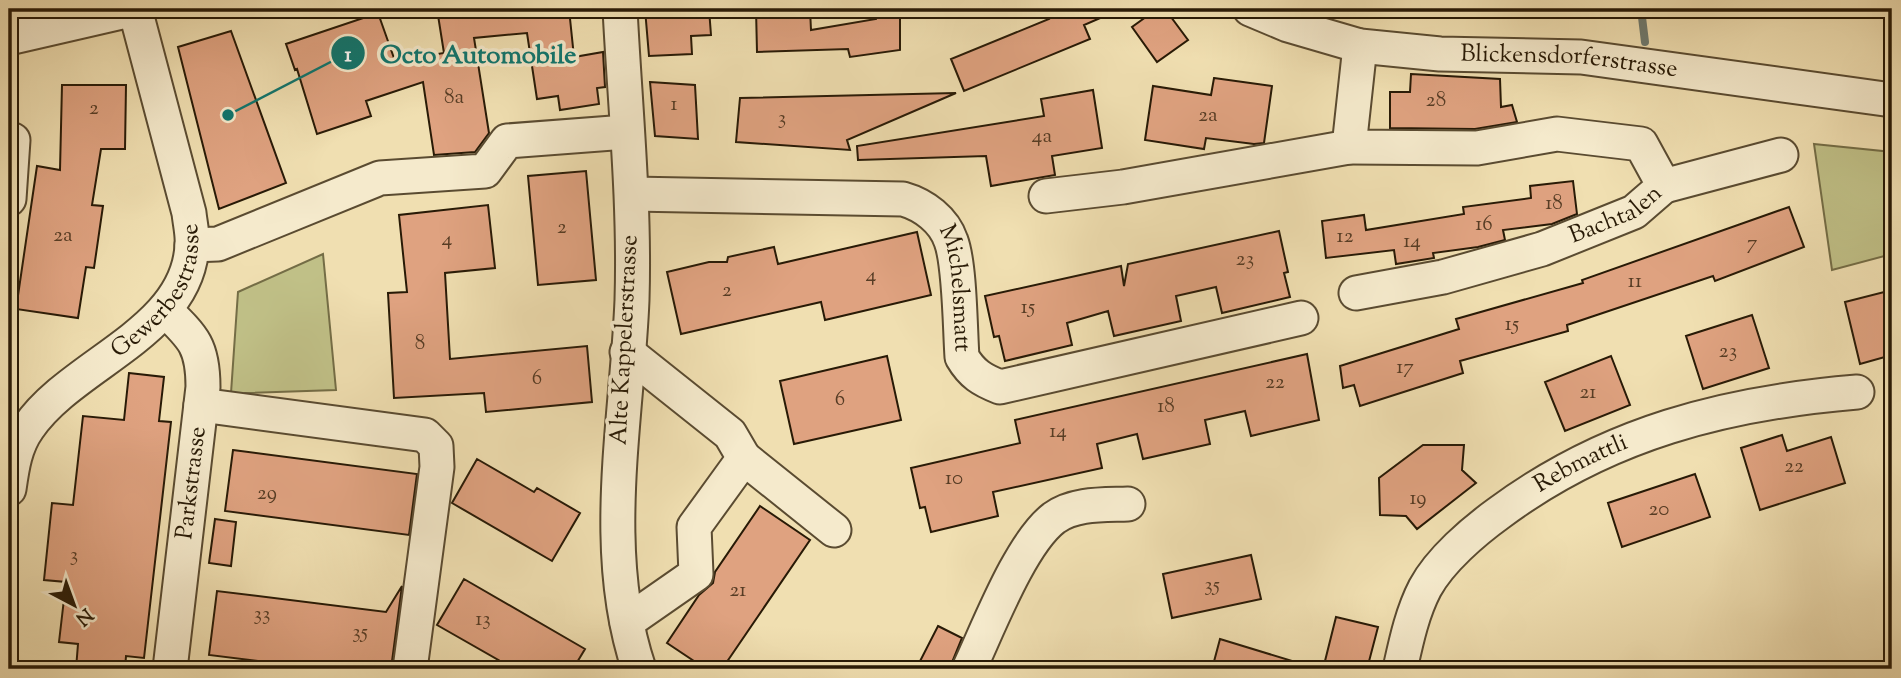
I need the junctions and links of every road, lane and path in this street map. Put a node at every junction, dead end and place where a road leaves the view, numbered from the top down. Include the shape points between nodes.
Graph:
1 (135, 9) edge
2 (620, 9) edge
3 (1250, 9) edge
4 (9, 38) edge
5 (1360, 47) junction
6 (1892, 100) edge
7 (626, 132) junction
8 (12, 140) dead end
9 (1349, 147) junction
10 (1781, 155) dead end
11 (1664, 186) junction
12 (632, 194) junction
13 (1046, 196) dead end
14 (9, 199) edge
15 (192, 245) junction
16 (1356, 293) dead end
17 (166, 311) junction
18 (1301, 318) dead end
19 (627, 352) junction
20 (1857, 392) dead end
21 (201, 405) junction
22 (17, 423) edge
23 (744, 458) junction
24 (9, 489) edge
25 (1128, 503) dead end
26 (834, 530) dead end
27 (627, 622) junction
28 (170, 669) edge
29 (410, 669) edge
30 (639, 669) edge
31 (969, 669) edge
32 (1400, 669) edge

1 - 4 street
1 - 15 street, Gewerbestrasse via 188,213
2 - 7 street, Alte Kappelerstrasse
3 - 5 street, Blickensdorferstrasse
5 - 6 street, Blickensdorferstrasse via 1581,57
5 - 9 street
7 - 12 street, Alte Kappelerstrasse
7 - 15 street via 507,141 485,171 380,178 218,244
8 - 14 street
9 - 11 street, Bachtalen via 1477,148 1557,134 1641,144
9 - 13 street, Bachtalen
10 - 11 street
11 - 16 street, Bachtalen via 1634,212 1542,248 1443,277
12 - 18 street, Michelsmatt via 903,199 919,204 937,219 951,241 962,357 981,379 1000,387
12 - 19 street, Alte Kappelerstrasse
15 - 17 street, Gewerbestrasse via 184,281
17 - 21 street, Parkstrasse via 190,334 203,356
17 - 22 street, Gewerbestrasse
19 - 23 street via 730,434
19 - 27 street, Alte Kappelerstrasse via 618,470
20 - 32 street, Rebmattli via 1792,397 1706,414 1618,443 1536,485 1470,534 1426,587
21 - 28 street, Parkstrasse
21 - 29 street via 425,435 436,446
22 - 24 street, Gewerbestrasse
23 - 26 street
23 - 27 street via 694,527 696,574
25 - 31 street via 1082,506 1055,517 1035,537
27 - 30 street, Alte Kappelerstrasse

